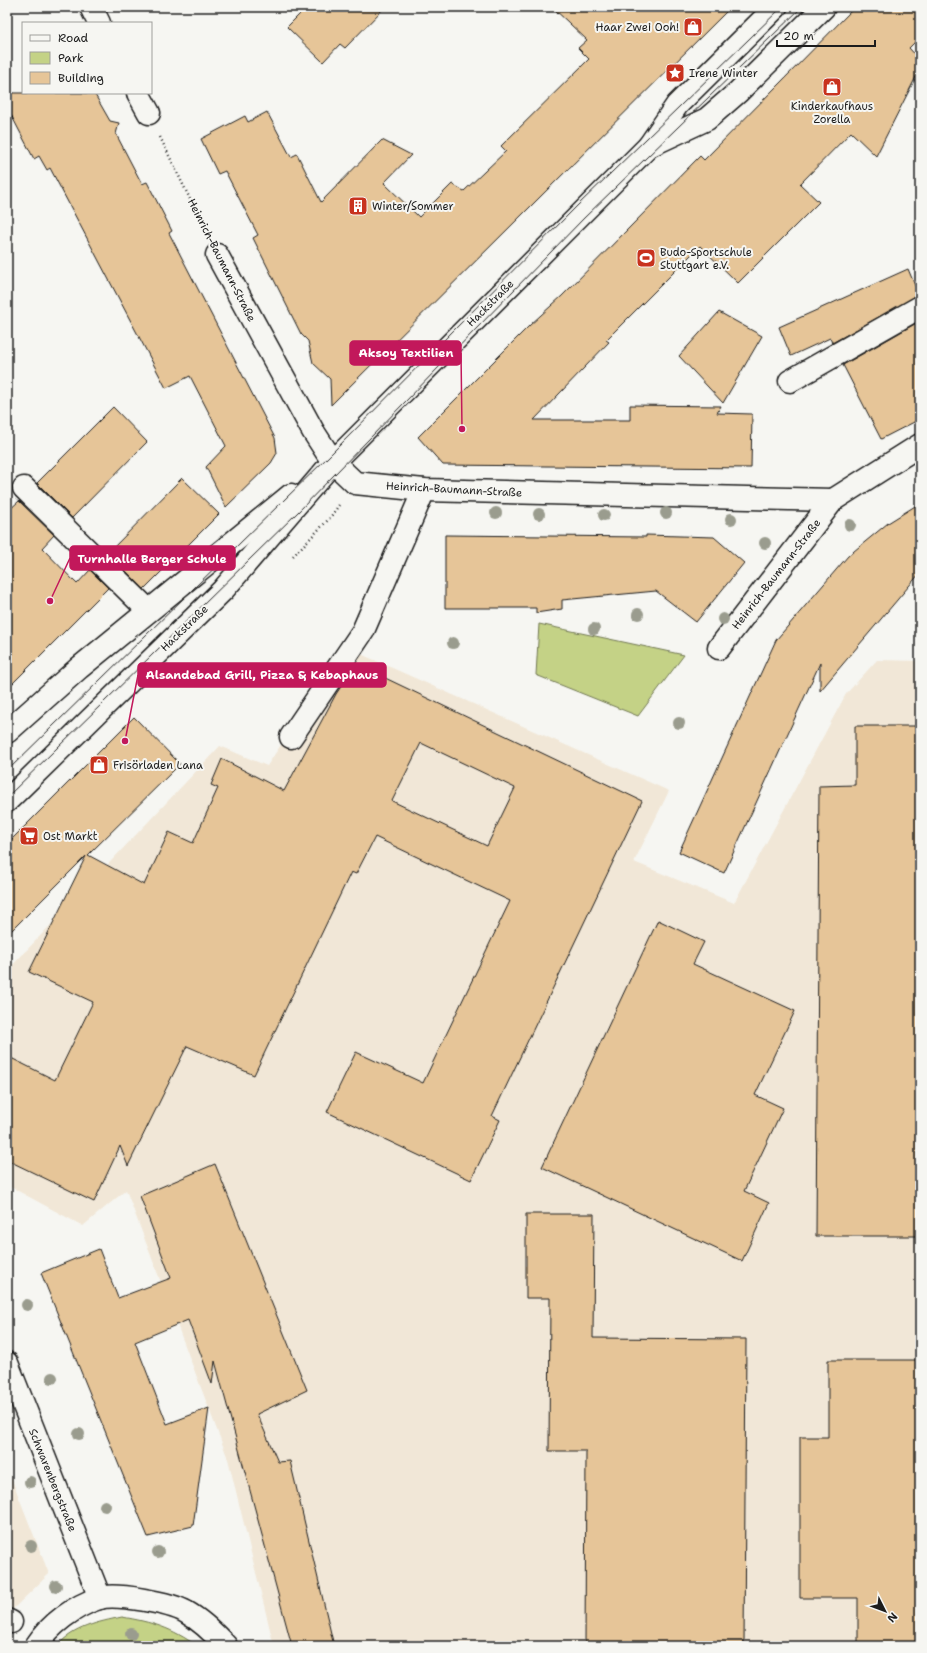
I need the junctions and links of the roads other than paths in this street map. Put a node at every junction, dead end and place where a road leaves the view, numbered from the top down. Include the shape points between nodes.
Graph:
1 (91, 7) edge
2 (776, 7) edge
3 (824, 7) edge
4 (98, 22) edge
5 (139, 94) edge
6 (149, 113) road end
7 (649, 146) junction
8 (217, 255) road end
9 (920, 307) edge
10 (790, 381) dead end
11 (920, 445) edge
12 (336, 466) junction
13 (24, 488) dead end
14 (424, 490) junction
15 (833, 500) junction
16 (148, 610) junction
17 (719, 648) dead end
18 (7, 732) edge
19 (291, 737) dead end
20 (7, 801) edge
21 (7, 1363) edge
22 (100, 1598) junction
23 (36, 1646) edge
24 (226, 1646) edge

1 - 4 main road
2 - 7 main road, Hackstraße via 677,105
3 - 7 main road, Hackstraße via 707,119
5 - 6 main road
7 - 12 main road, Hackstraße
8 - 12 main road, Heinrich-Baumann-Straße via 313,431
9 - 10 main road
11 - 15 main road, Heinrich-Baumann-Straße
12 - 14 main road, Heinrich-Baumann-Straße via 355,483
12 - 16 main road, Hackstraße
12 - 20 main road, Hackstraße via 223,590
13 - 16 main road
14 - 15 main road, Heinrich-Baumann-Straße
14 - 19 main road via 363,631
15 - 17 main road, Heinrich-Baumann-Straße
16 - 18 main road, Hackstraße
21 - 22 main road, Schwarenbergstraße
22 - 23 main road via 63,1616
22 - 24 main road via 128,1598 160,1603 186,1612 212,1630

